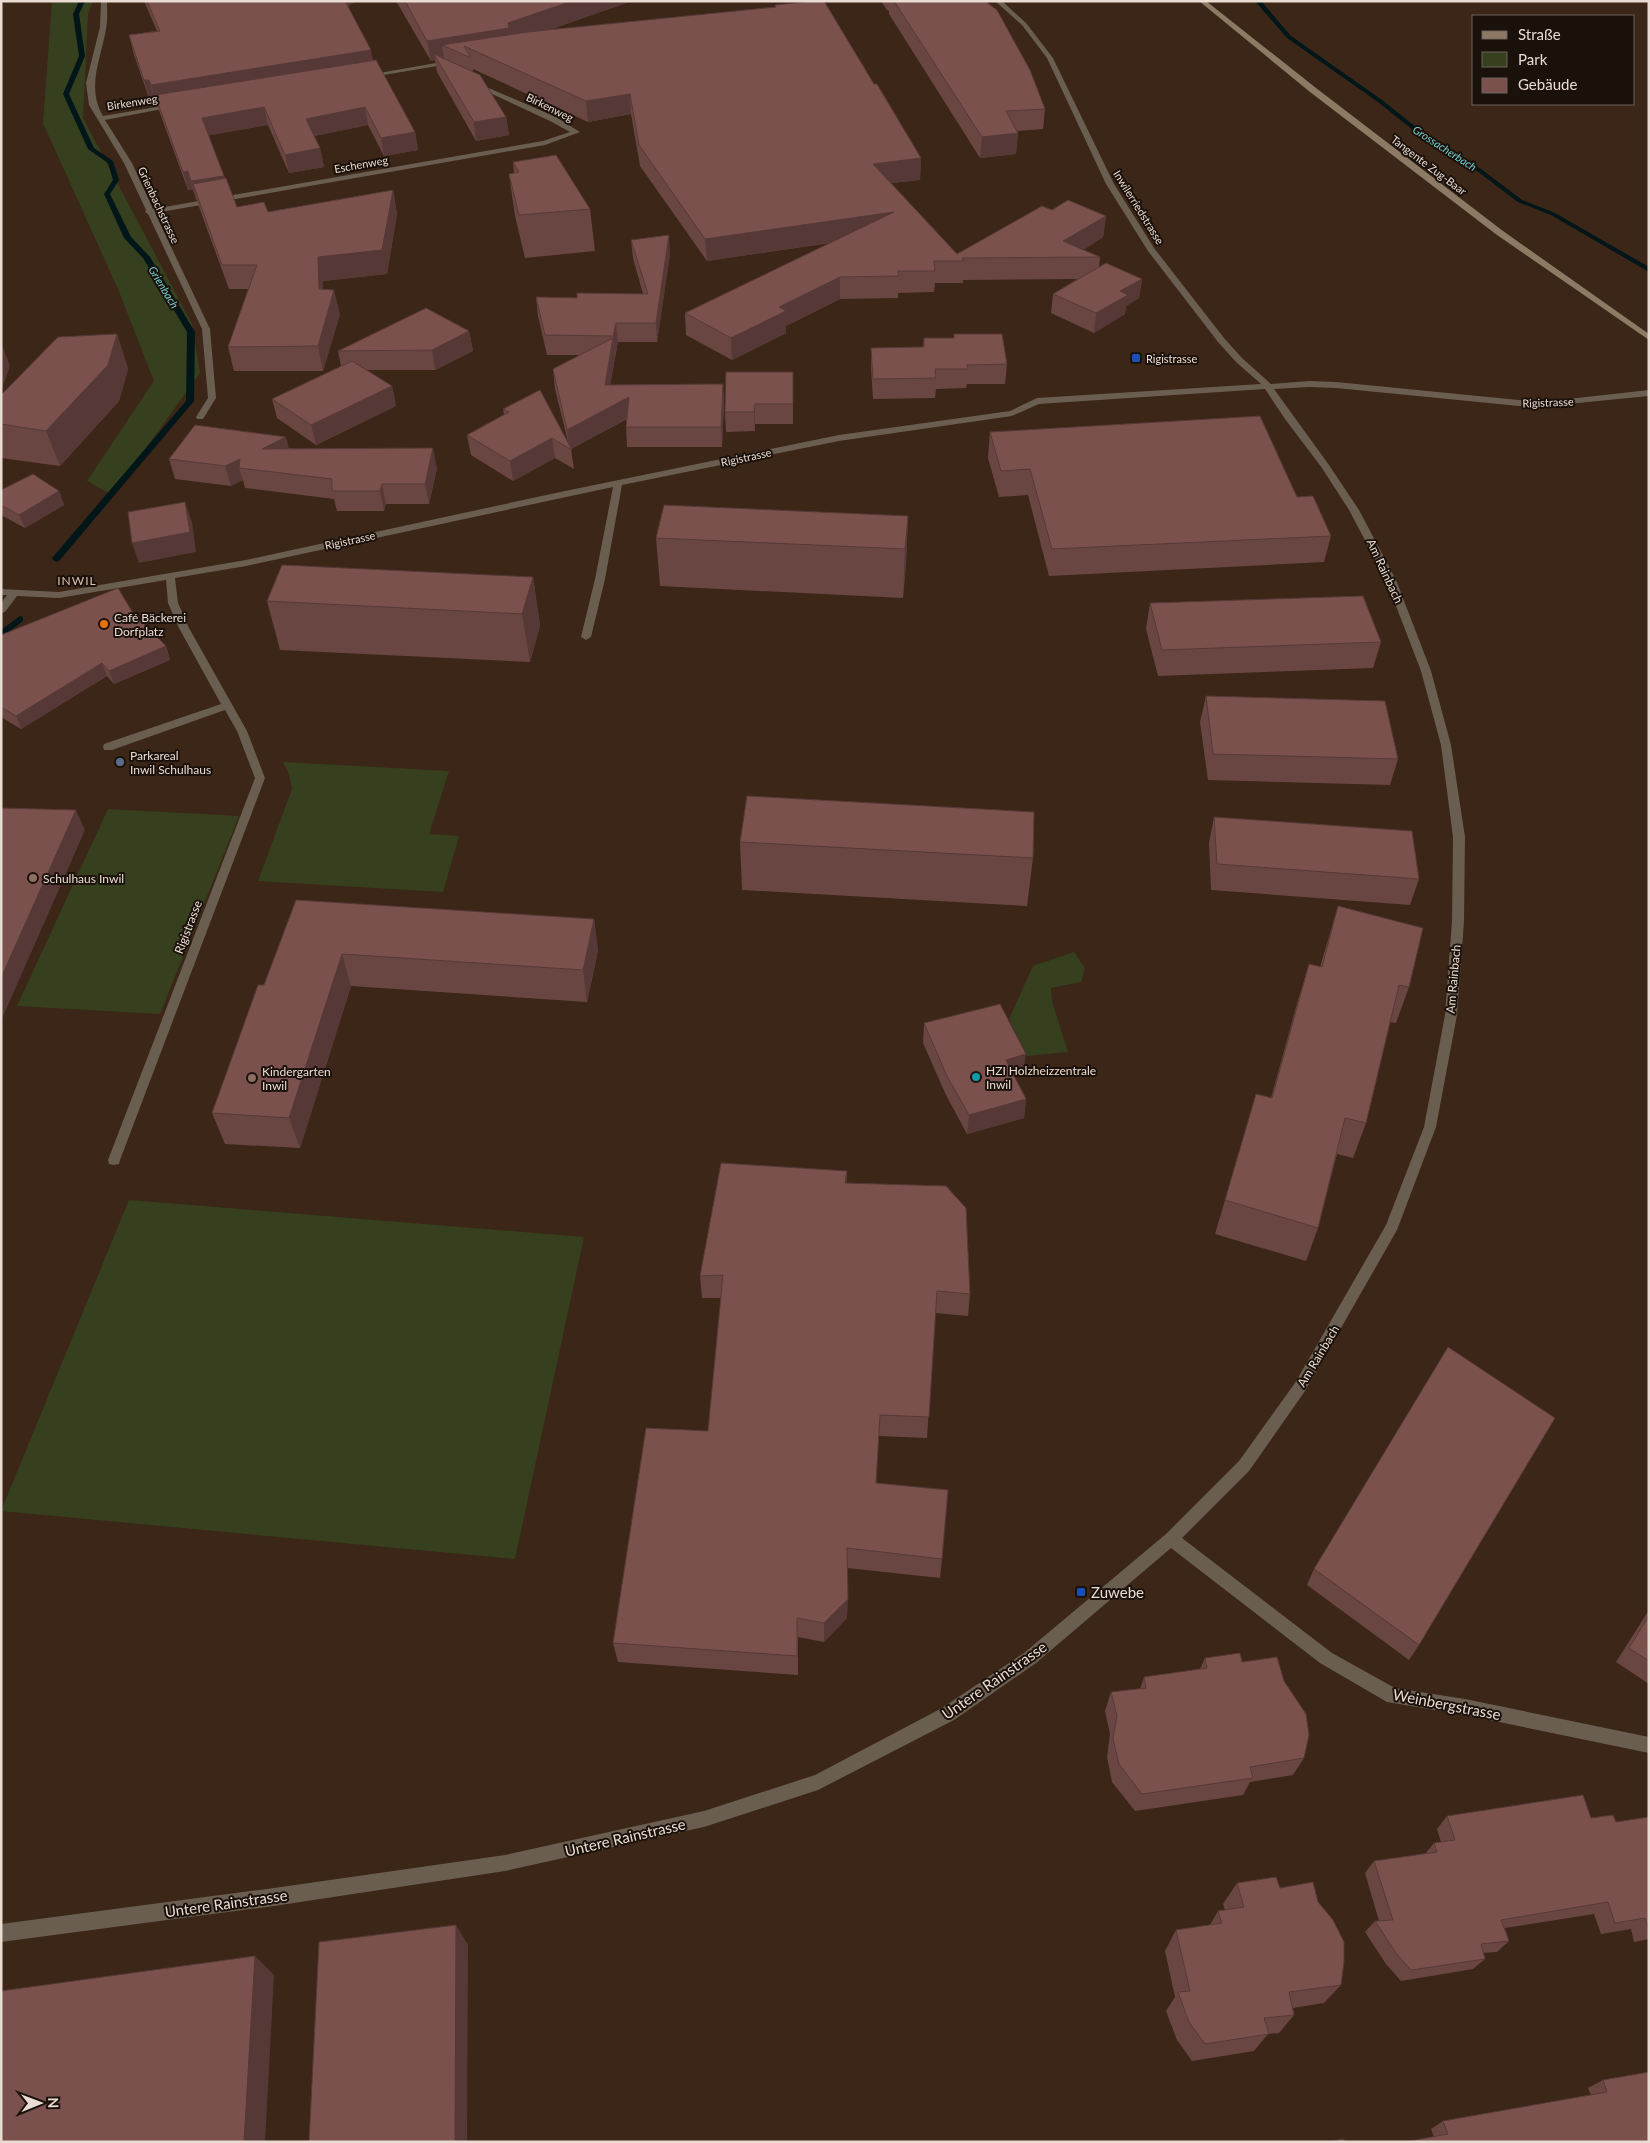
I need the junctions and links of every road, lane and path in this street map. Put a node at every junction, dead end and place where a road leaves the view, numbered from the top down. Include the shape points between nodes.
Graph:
1 (104, 1) edge
2 (998, 1) edge
3 (1202, 1) edge
4 (459, 60) edge
5 (432, 65) junction
6 (449, 73) edge
7 (357, 77) edge
8 (466, 81) edge
9 (178, 106) edge
10 (102, 118) junction
11 (576, 132) joint
12 (149, 212) junction
13 (1649, 338) edge
14 (1267, 385) junction
15 (1649, 393) edge
16 (200, 416) dead end
17 (618, 484) junction
18 (170, 576) junction
19 (1, 592) edge
20 (14, 593) junction
21 (1, 610) edge
22 (586, 637) dead end
23 (228, 705) junction
24 (108, 747) dead end
25 (114, 1160) dead end
26 (1171, 1538) junction
27 (1649, 1745) edge
28 (1, 1933) edge

1 - 10 street, Grienbachstrasse via 103,27 90,83 93,105
2 - 14 street, Inwilerriedstrasse via 1024,24 1050,58 1110,184 1151,249 1221,340
3 - 13 main road, Tangente Zug-Baar via 1500,233
4 - 5 street
5 - 6 street
5 - 7 street
8 - 11 street, Birkenweg
9 - 10 street, Birkenweg
10 - 12 street, Grienbachstrasse via 128,163
11 - 12 street, Eschenweg via 545,143
12 - 16 street, Grienbachstrasse via 206,329 212,398
14 - 15 street, Rigistrasse via 1343,384 1518,403 1568,402
14 - 17 street, Rigistrasse via 1037,401 1012,413 839,438
14 - 26 street, Am Rainbach via 1354,510 1391,580 1426,671 1446,745 1459,838 1458,921 1451,1006 1430,1127 1392,1226 1300,1387 1244,1466
17 - 18 street, Rigistrasse via 246,563
17 - 22 street
18 - 20 street, Rigistrasse via 76,592
18 - 23 street, Rigistrasse via 173,603 184,628
19 - 20 street, Rigistrasse
20 - 21 street
23 - 24 street
23 - 25 street, Rigistrasse via 260,778
26 - 27 street, Weinbergstrasse via 1326,1658 1393,1696 1466,1707
26 - 28 street, Untere Rainstrasse via 1030,1658 948,1714 818,1782 704,1819 505,1863

